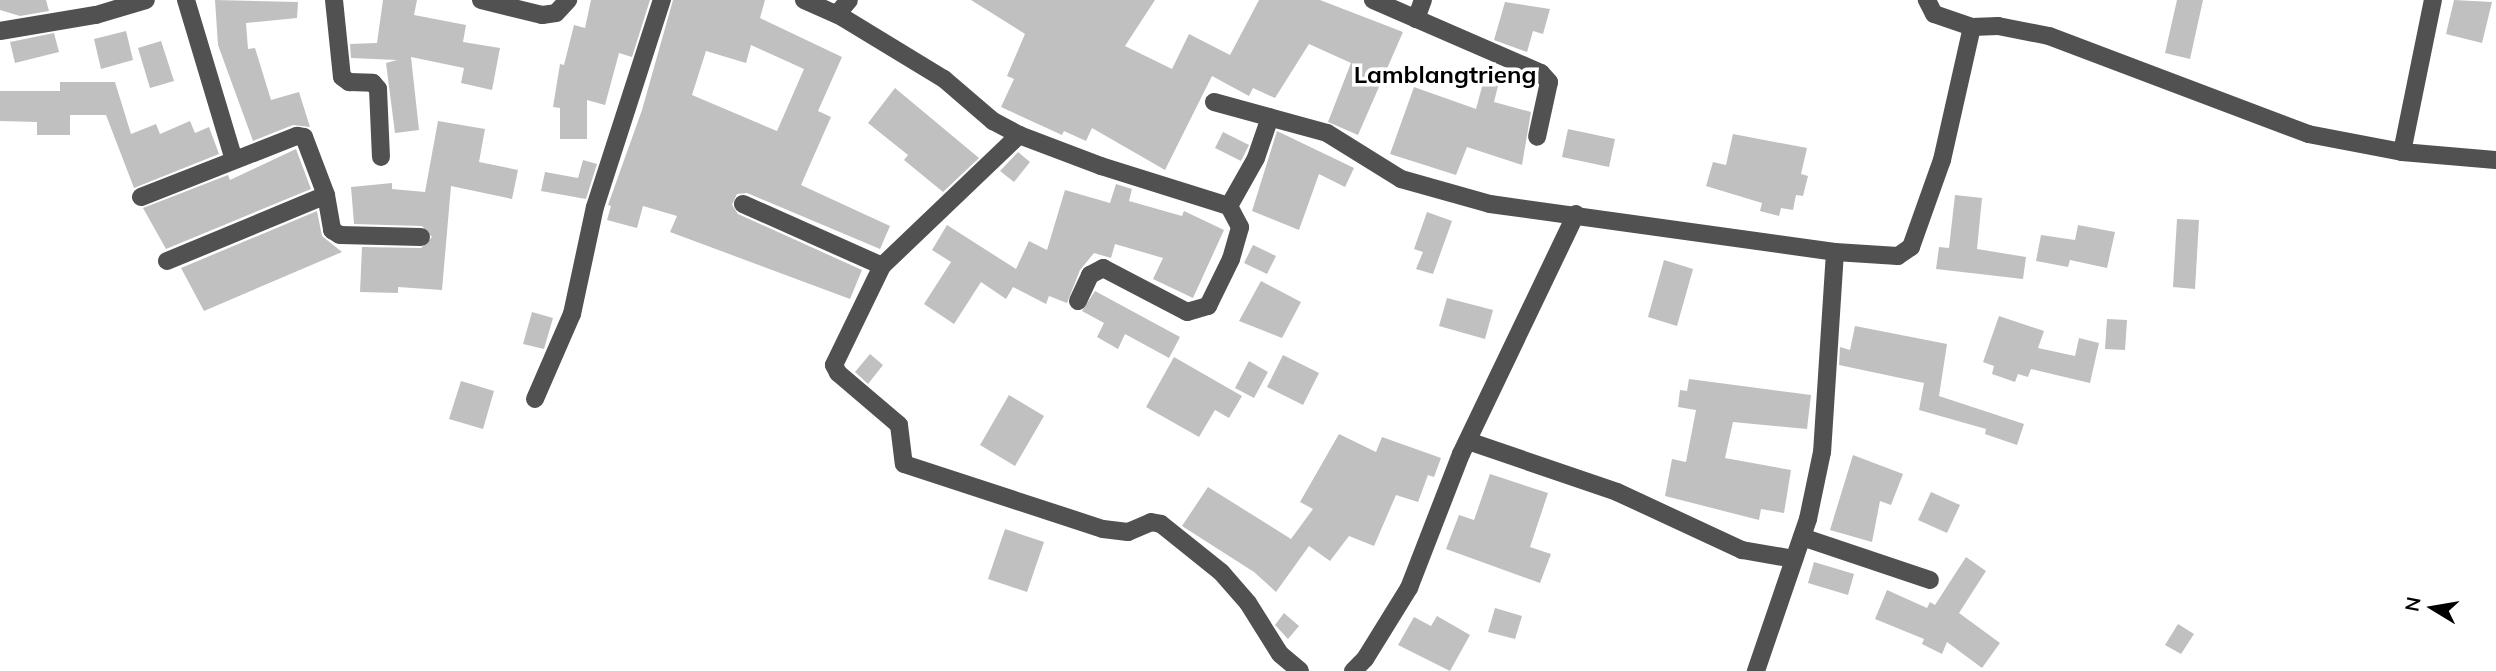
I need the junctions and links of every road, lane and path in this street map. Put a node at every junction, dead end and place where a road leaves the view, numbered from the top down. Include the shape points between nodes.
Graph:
1 (146, 0) edge
2 (186, 0) edge
3 (334, 0) edge
4 (481, 0) edge
5 (568, 0) edge
6 (662, 0) edge
7 (804, 0) edge
8 (849, 0) edge
9 (1373, 0) edge
10 (1423, 0) edge
11 (1927, 0) edge
12 (2433, 0) edge
13 (837, 14) junction
14 (1416, 19) junction
15 (1972, 27) junction
16 (0, 31) edge
17 (1214, 102) dead end
18 (1270, 117) junction
19 (1020, 135) junction
20 (1537, 137) dead end
21 (2402, 152) junction
22 (233, 157) junction
23 (381, 157) dead end
24 (2496, 160) edge
25 (326, 195) junction
26 (141, 197) dead end
27 (743, 204) dead end
28 (1229, 206) junction
29 (1576, 214) junction
30 (421, 237) dead end
31 (1835, 252) junction
32 (167, 261) dead end
33 (882, 266) junction
34 (1078, 300) dead end
35 (535, 399) dead end
36 (1468, 441) junction
37 (1802, 537) junction
38 (1794, 559) junction
39 (1930, 580) dead end
40 (1300, 671) edge
41 (1353, 671) edge
42 (1756, 671) edge

1 - 16 street via 96,15
2 - 22 street
3 - 23 street via 342,77 349,82 373,83 378,89
4 - 5 street via 542,15 556,13
6 - 35 street via 595,207 572,314
7 - 13 street
8 - 13 street
9 - 14 street
10 - 14 street
11 - 15 street via 1934,14
12 - 21 street
13 - 19 street via 944,79 993,121
14 - 20 street via 1541,73 1549,82
15 - 21 street via 1998,26 2049,36 2308,134
15 - 31 street via 1942,160 1911,247 1898,256
17 - 18 street
18 - 28 street via 1256,158
18 - 29 street via 1327,134 1401,179 1490,204
19 - 28 street
19 - 33 street
21 - 24 street
22 - 25 street via 304,137
22 - 26 street
25 - 30 street via 331,230 340,235
25 - 32 street
27 - 33 street
28 - 34 street via 1240,227 1231,259 1208,306 1187,312 1103,268 1090,275
29 - 31 street
29 - 36 street
31 - 37 street via 1822,452
33 - 40 street via 834,365 899,425 904,464 1103,529 1128,532 1151,522 1161,524 1221,572 1248,603 1280,654
36 - 38 street via 1616,492 1734,547
36 - 41 street via 1409,588
37 - 38 street
37 - 39 street
38 - 42 street

